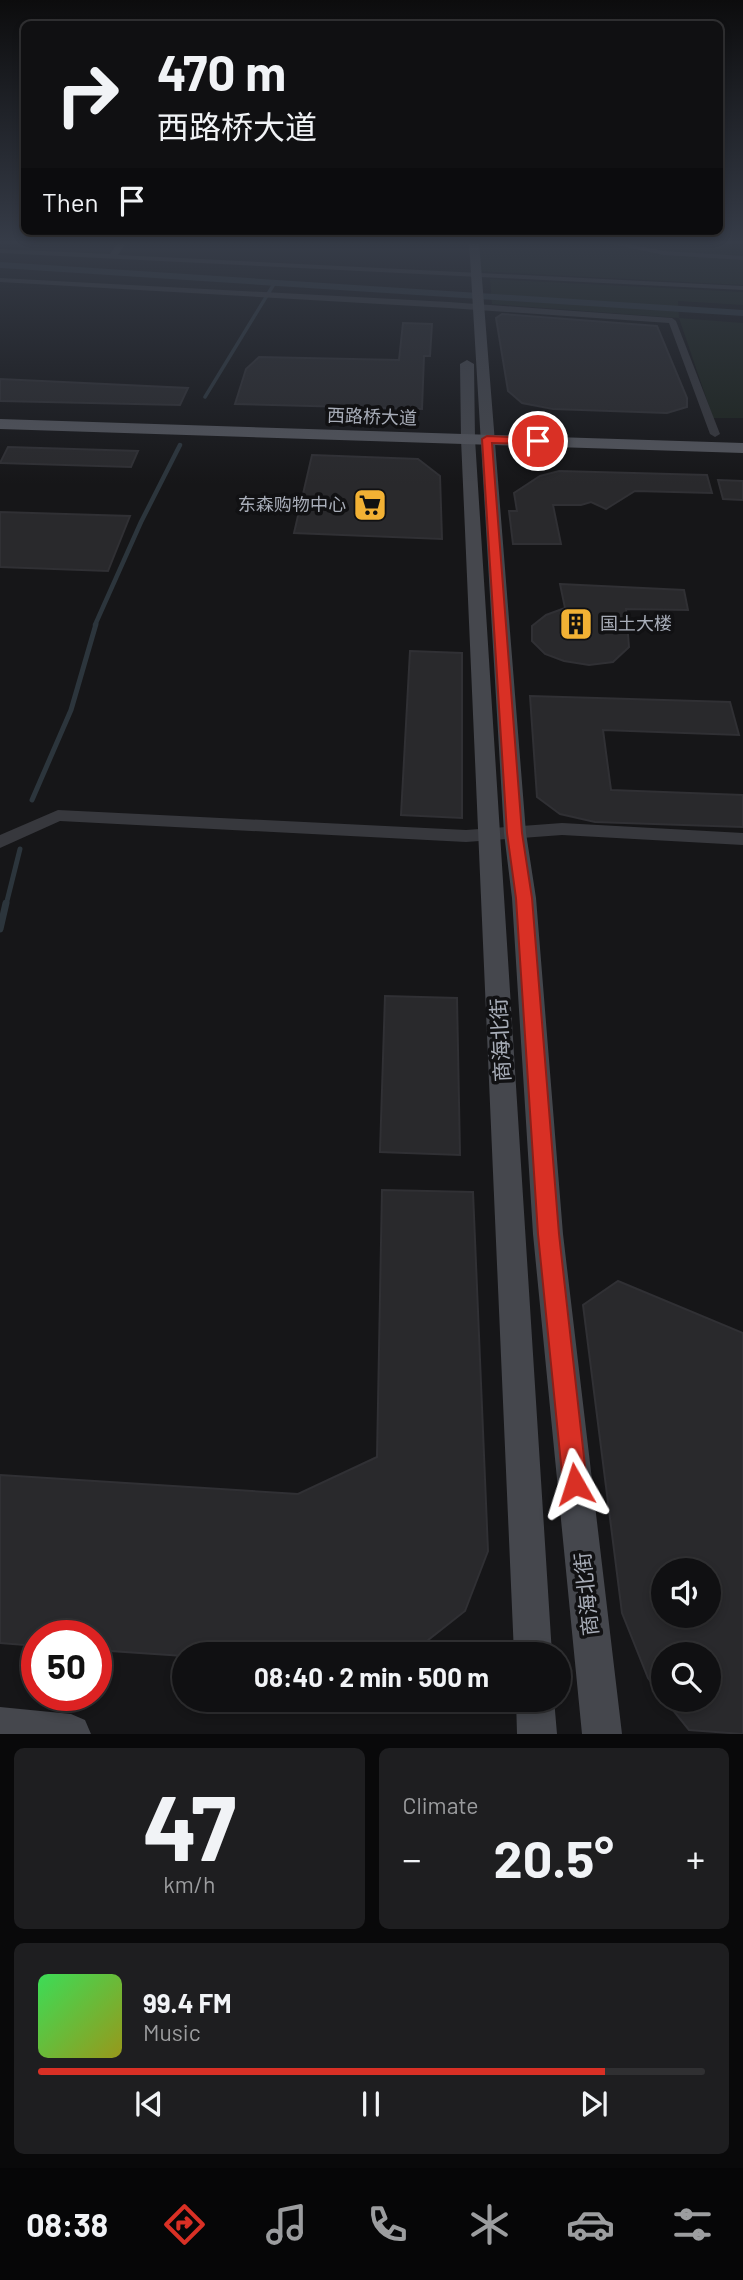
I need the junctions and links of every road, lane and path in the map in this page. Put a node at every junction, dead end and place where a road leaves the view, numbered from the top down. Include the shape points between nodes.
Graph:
1 (468, 322) edge
2 (472, 322) edge
3 (672, 322) edge
4 (0, 412) edge
5 (0, 424) edge
6 (477, 433) junction
7 (715, 435) junction
8 (743, 435) edge
9 (743, 448) edge
10 (502, 834) junction
11 (743, 839) edge
12 (0, 842) edge
13 (533, 1642) edge
14 (536, 1712) edge
15 (0, 1727) edge
16 (71, 1734) edge
17 (537, 1734) edge
18 (602, 1734) edge

1 - 6 main road
2 - 6 main road, 商海北街
3 - 7 street
4 - 6 main road, 西路桥大道
5 - 6 main road, 西路桥大道
6 - 7 main road, 西路桥大道
6 - 9 main road, 西路桥大道
6 - 10 main road, 商海北街
7 - 8 main road, 西路桥大道
10 - 11 street via 562,829
10 - 12 street via 466,836 58,815
10 - 13 main road, 商海北街
10 - 18 main road, 商海北街 via 524,898 548,1234
14 - 17 main road
15 - 16 main road

